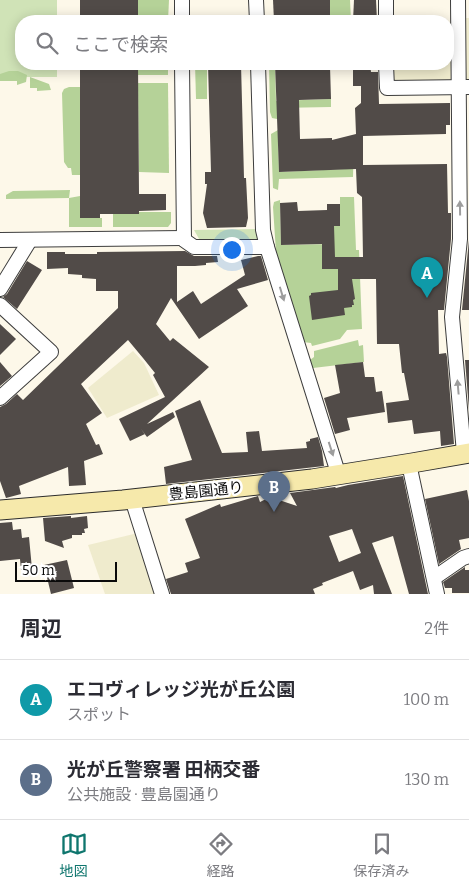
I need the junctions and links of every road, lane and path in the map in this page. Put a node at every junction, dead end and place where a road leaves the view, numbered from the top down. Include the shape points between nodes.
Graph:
1 (182, 0) edge
2 (256, 0) edge
3 (386, 0) edge
4 (458, 0) edge
5 (182, 15) edge
6 (257, 15) edge
7 (386, 15) edge
8 (182, 70) edge
9 (258, 70) edge
10 (386, 70) edge
11 (464, 87) edge
12 (184, 238) junction
13 (0, 240) edge
14 (30, 240) junction
15 (465, 240) edge
16 (267, 247) junction
17 (0, 289) edge
18 (0, 305) edge
19 (0, 398) edge
20 (467, 453) edge
21 (409, 464) junction
22 (339, 476) junction
23 (132, 498) junction
24 (1, 507) edge
25 (469, 556) edge
26 (434, 578) junction
27 (162, 594) edge
28 (437, 594) edge

1 - 5 street
2 - 6 street
3 - 7 street
4 - 11 street
8 - 12 street
9 - 16 street via 263,230
10 - 11 street via 387,88
15 -> 11 street
12 - 14 street
12 - 16 street via 194,247
13 - 14 street
14 - 17 street
20 -> 15 street via 452,317
16 -> 22 street
18 - 19 street via 51,352
20 - 21 street, 豊島園通り
21 - 22 street, 豊島園通り
21 - 26 street
22 - 23 street, 豊島園通り
23 - 24 street, 豊島園通り
23 - 27 street
25 - 26 street
26 - 28 street

